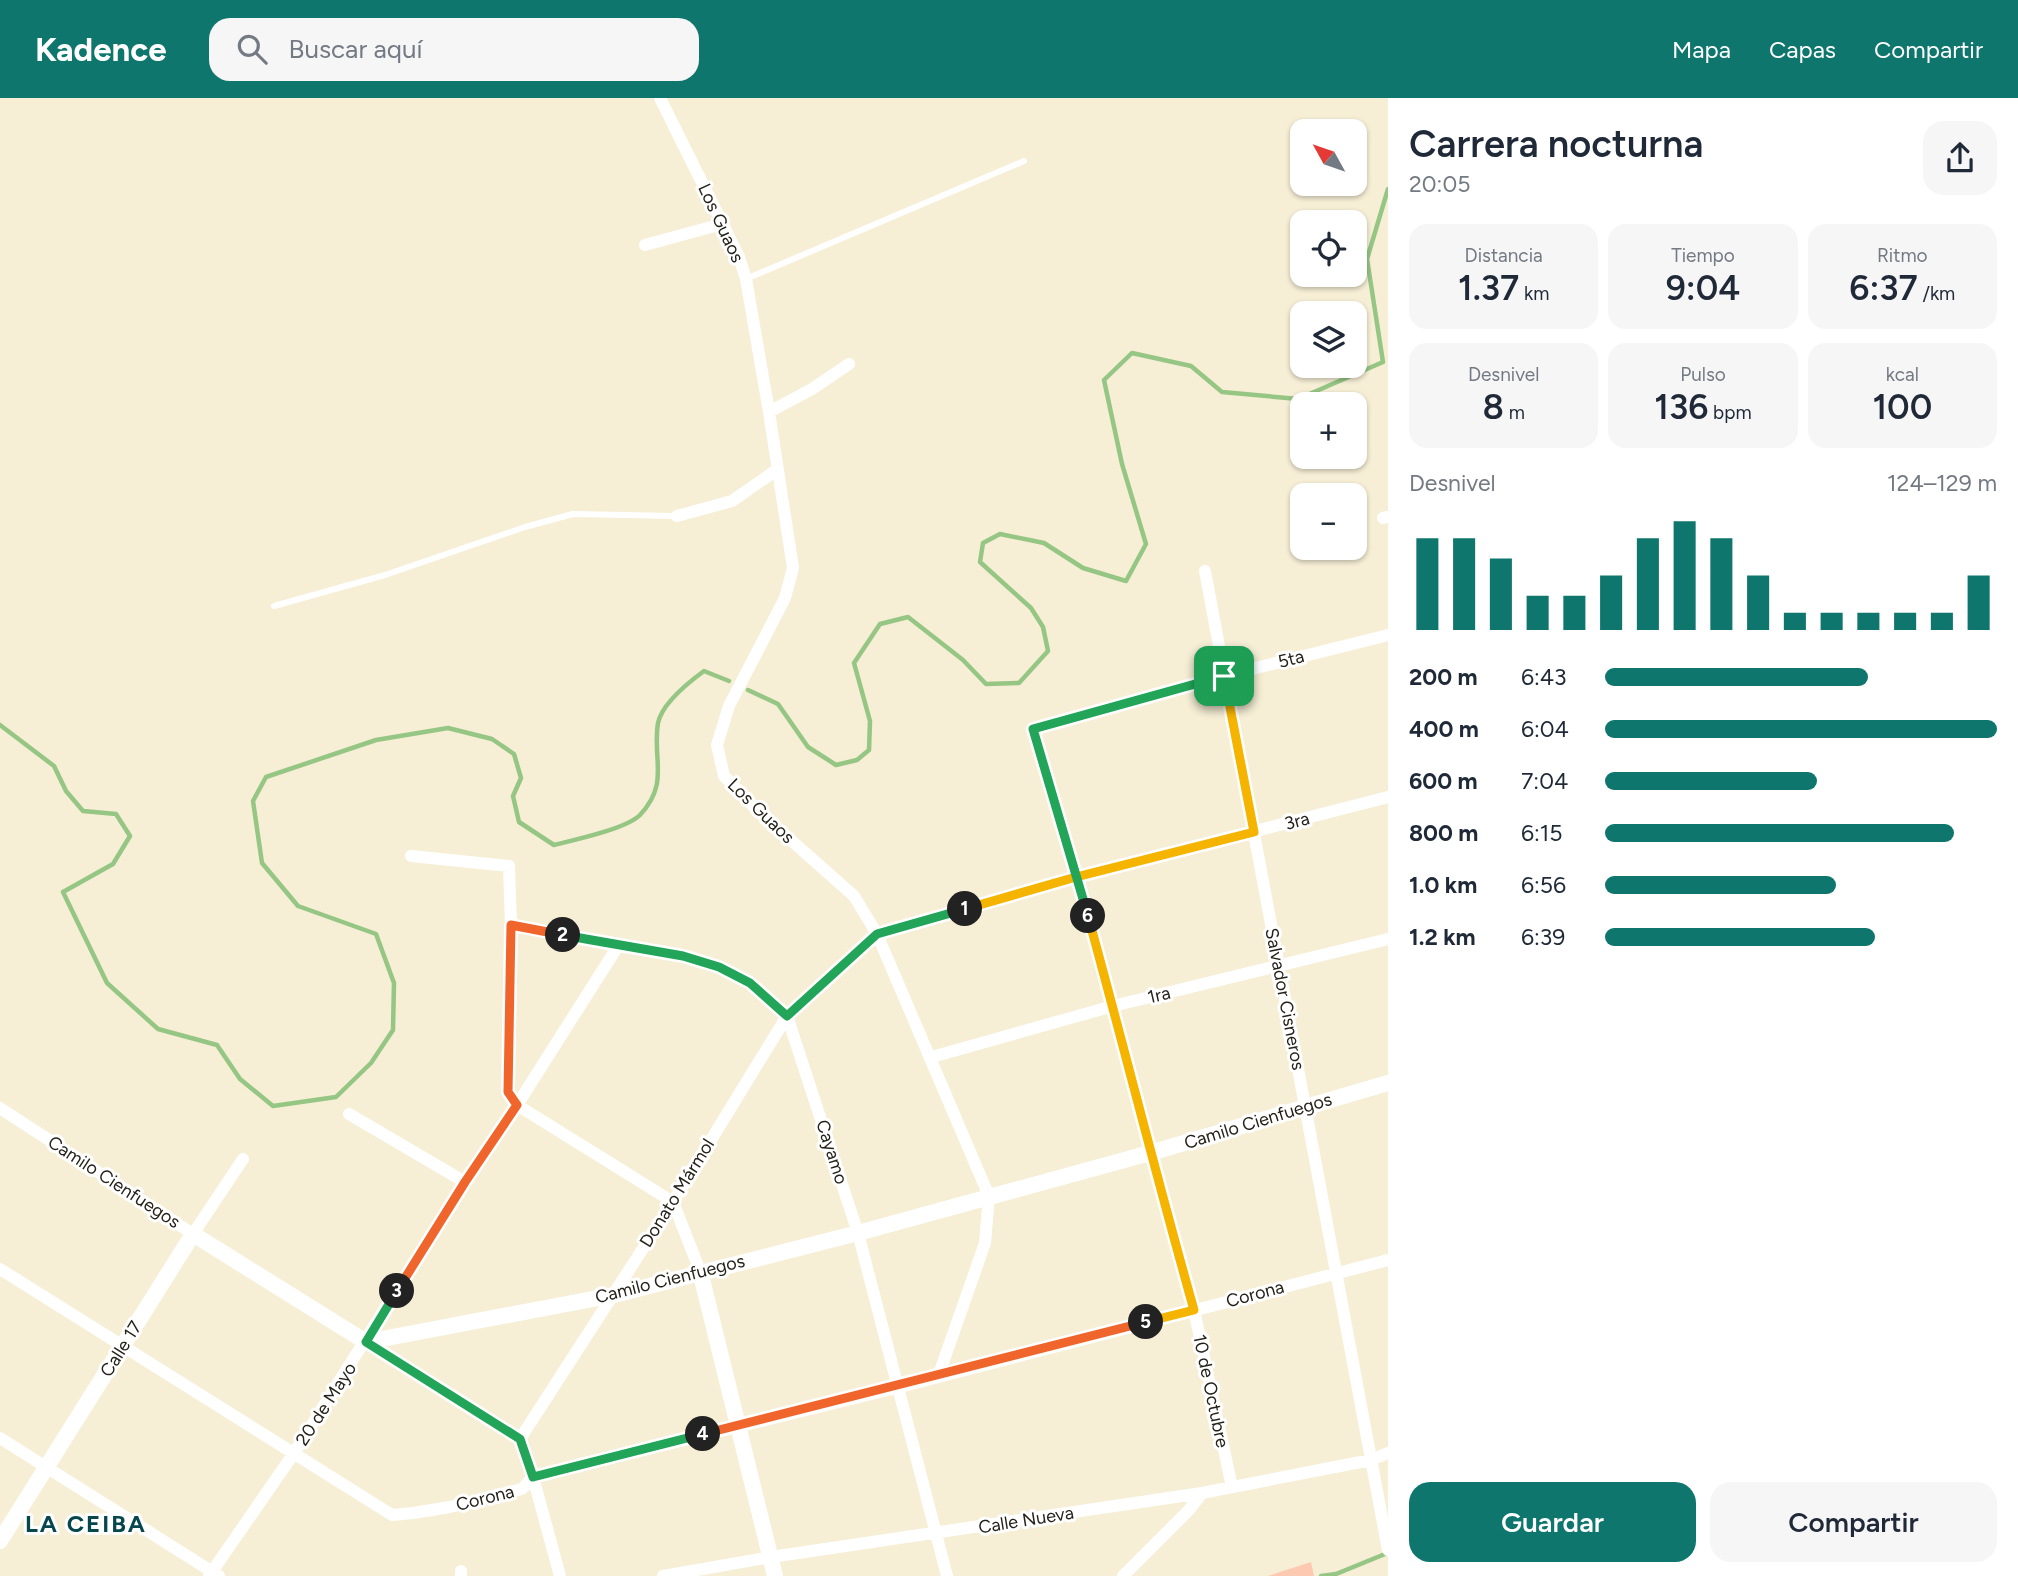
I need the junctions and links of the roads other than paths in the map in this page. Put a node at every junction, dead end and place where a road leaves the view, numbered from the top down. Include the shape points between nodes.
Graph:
1 (660, 98) edge
2 (1024, 161) dead end
3 (722, 224) junction
4 (645, 245) dead end
5 (746, 279) junction
6 (849, 364) dead end
7 (769, 412) junction
8 (778, 469) junction
9 (677, 516) joint
10 (1205, 571) dead end
11 (274, 606) dead end
12 (1388, 635) edge
13 (1224, 676) junction
14 (1033, 729) joint
15 (1388, 797) edge
16 (1254, 832) junction
17 (411, 856) dead end
18 (1076, 877) junction
19 (511, 925) junction
20 (877, 934) junction
21 (1388, 939) edge
22 (618, 946) junction
23 (1279, 967) junction
24 (1113, 1006) junction
25 (787, 1016) junction
26 (932, 1057) junction
27 (1388, 1083) edge
28 (517, 1105) junction
29 (1305, 1106) junction
30 (0, 1108) edge
31 (349, 1114) dead end
32 (1150, 1153) junction
33 (243, 1159) dead end
34 (465, 1182) junction
35 (989, 1196) junction
36 (673, 1202) junction
37 (858, 1233) junction
38 (193, 1234) junction
39 (1388, 1260) edge
40 (0, 1269) edge
41 (700, 1271) junction
42 (1336, 1272) junction
43 (614, 1294) junction
44 (1194, 1310) junction
45 (366, 1342) junction
46 (122, 1347) junction
47 (938, 1377) junction
48 (900, 1387) junction
49 (738, 1426) junction
50 (0, 1438) edge
51 (520, 1439) junction
52 (294, 1452) junction
53 (1388, 1453) edge
54 (1371, 1460) junction
55 (46, 1469) junction
56 (533, 1477) junction
57 (1232, 1487) junction
58 (1202, 1493) junction
59 (938, 1533) junction
60 (0, 1541) edge
61 (1387, 1546) edge
62 (771, 1557) junction
63 (214, 1575) edge
64 (560, 1576) edge
65 (663, 1576) edge
66 (775, 1576) edge
67 (947, 1576) edge
68 (1123, 1576) edge

1 - 3 street, Los Guaos
2 - 5 lane
3 - 4 street
3 - 5 street, Los Guaos
5 - 7 street, Los Guaos
6 - 7 street
7 - 8 street, Los Guaos
8 - 9 street via 732,501
8 - 20 street, Los Guaos via 793,568 785,598 729,706 718,745 724,776 853,896
9 - 11 lane via 573,514
10 - 13 street, Salvador Cisneros
12 - 13 street, 5ta
13 - 14 street, 5ta
13 - 16 street, Salvador Cisneros
14 - 18 street, 10 de Octubre
15 - 16 street, 3ra
16 - 18 street, 3ra
16 - 23 street, Salvador Cisneros
17 - 19 street via 509,866
18 - 20 street, 3ra
18 - 24 street, 10 de Octubre
19 - 22 street
19 - 28 street via 508,1092
20 - 25 street, 3ra
20 - 26 street, Los Guaos
21 - 23 street, 1ra
22 - 25 street via 719,967 750,983
22 - 28 street, 20 de Mayo
23 - 24 street, 1ra
23 - 29 street, Salvador Cisneros
24 - 26 street, 1ra
24 - 32 street, 10 de Octubre
25 - 36 street, Donato Mármol
25 - 37 street, Cayamo
26 - 35 street, Los Guaos
27 - 29 street, Camilo Cienfuegos
28 - 34 street, 20 de Mayo
28 - 36 street
29 - 32 street, Camilo Cienfuegos
29 - 42 street, Salvador Cisneros
30 - 38 street, Camilo Cienfuegos
31 - 34 street
32 - 35 street, Camilo Cienfuegos
32 - 44 street, 10 de Octubre
33 - 38 street, Calle 17
34 - 45 street, 20 de Mayo
35 - 37 street, Camilo Cienfuegos
35 - 47 street, Los Guaos via 985,1243
36 - 41 street
36 - 43 street, Donato Mármol
37 - 41 street, Camilo Cienfuegos
37 - 48 street, Cayamo
38 - 45 street, Camilo Cienfuegos
38 - 46 street, Calle 17
39 - 42 street, Corona
40 - 46 street, Corona
41 - 43 street, Camilo Cienfuegos
41 - 49 street
42 - 44 street, Corona
42 - 54 street, Salvador Cisneros
43 - 45 street, Camilo Cienfuegos
43 - 51 street, Donato Mármol
44 - 47 street, Corona
44 - 57 street, 10 de Octubre
45 - 51 street
45 - 52 street, 20 de Mayo
46 - 52 street, Corona
46 - 55 street, Calle 17
47 - 48 street, Corona
48 - 49 street, Corona
48 - 59 street, Cayamo
49 - 56 street, Corona
49 - 62 street
50 - 55 street
51 - 56 street
52 - 56 street, Corona via 392,1514 450,1507 522,1489
52 - 63 street, 20 de Mayo
53 - 54 street, Calle Nueva
54 - 57 street, Calle Nueva
54 - 61 street, Salvador Cisneros
55 - 60 street, Calle 17
55 - 63 street
56 - 64 street
57 - 58 street, Calle Nueva
58 - 59 street, Calle Nueva
58 - 68 street
59 - 62 street, Calle Nueva
59 - 67 street, Cayamo
62 - 65 street, Calle Nueva
62 - 66 street

